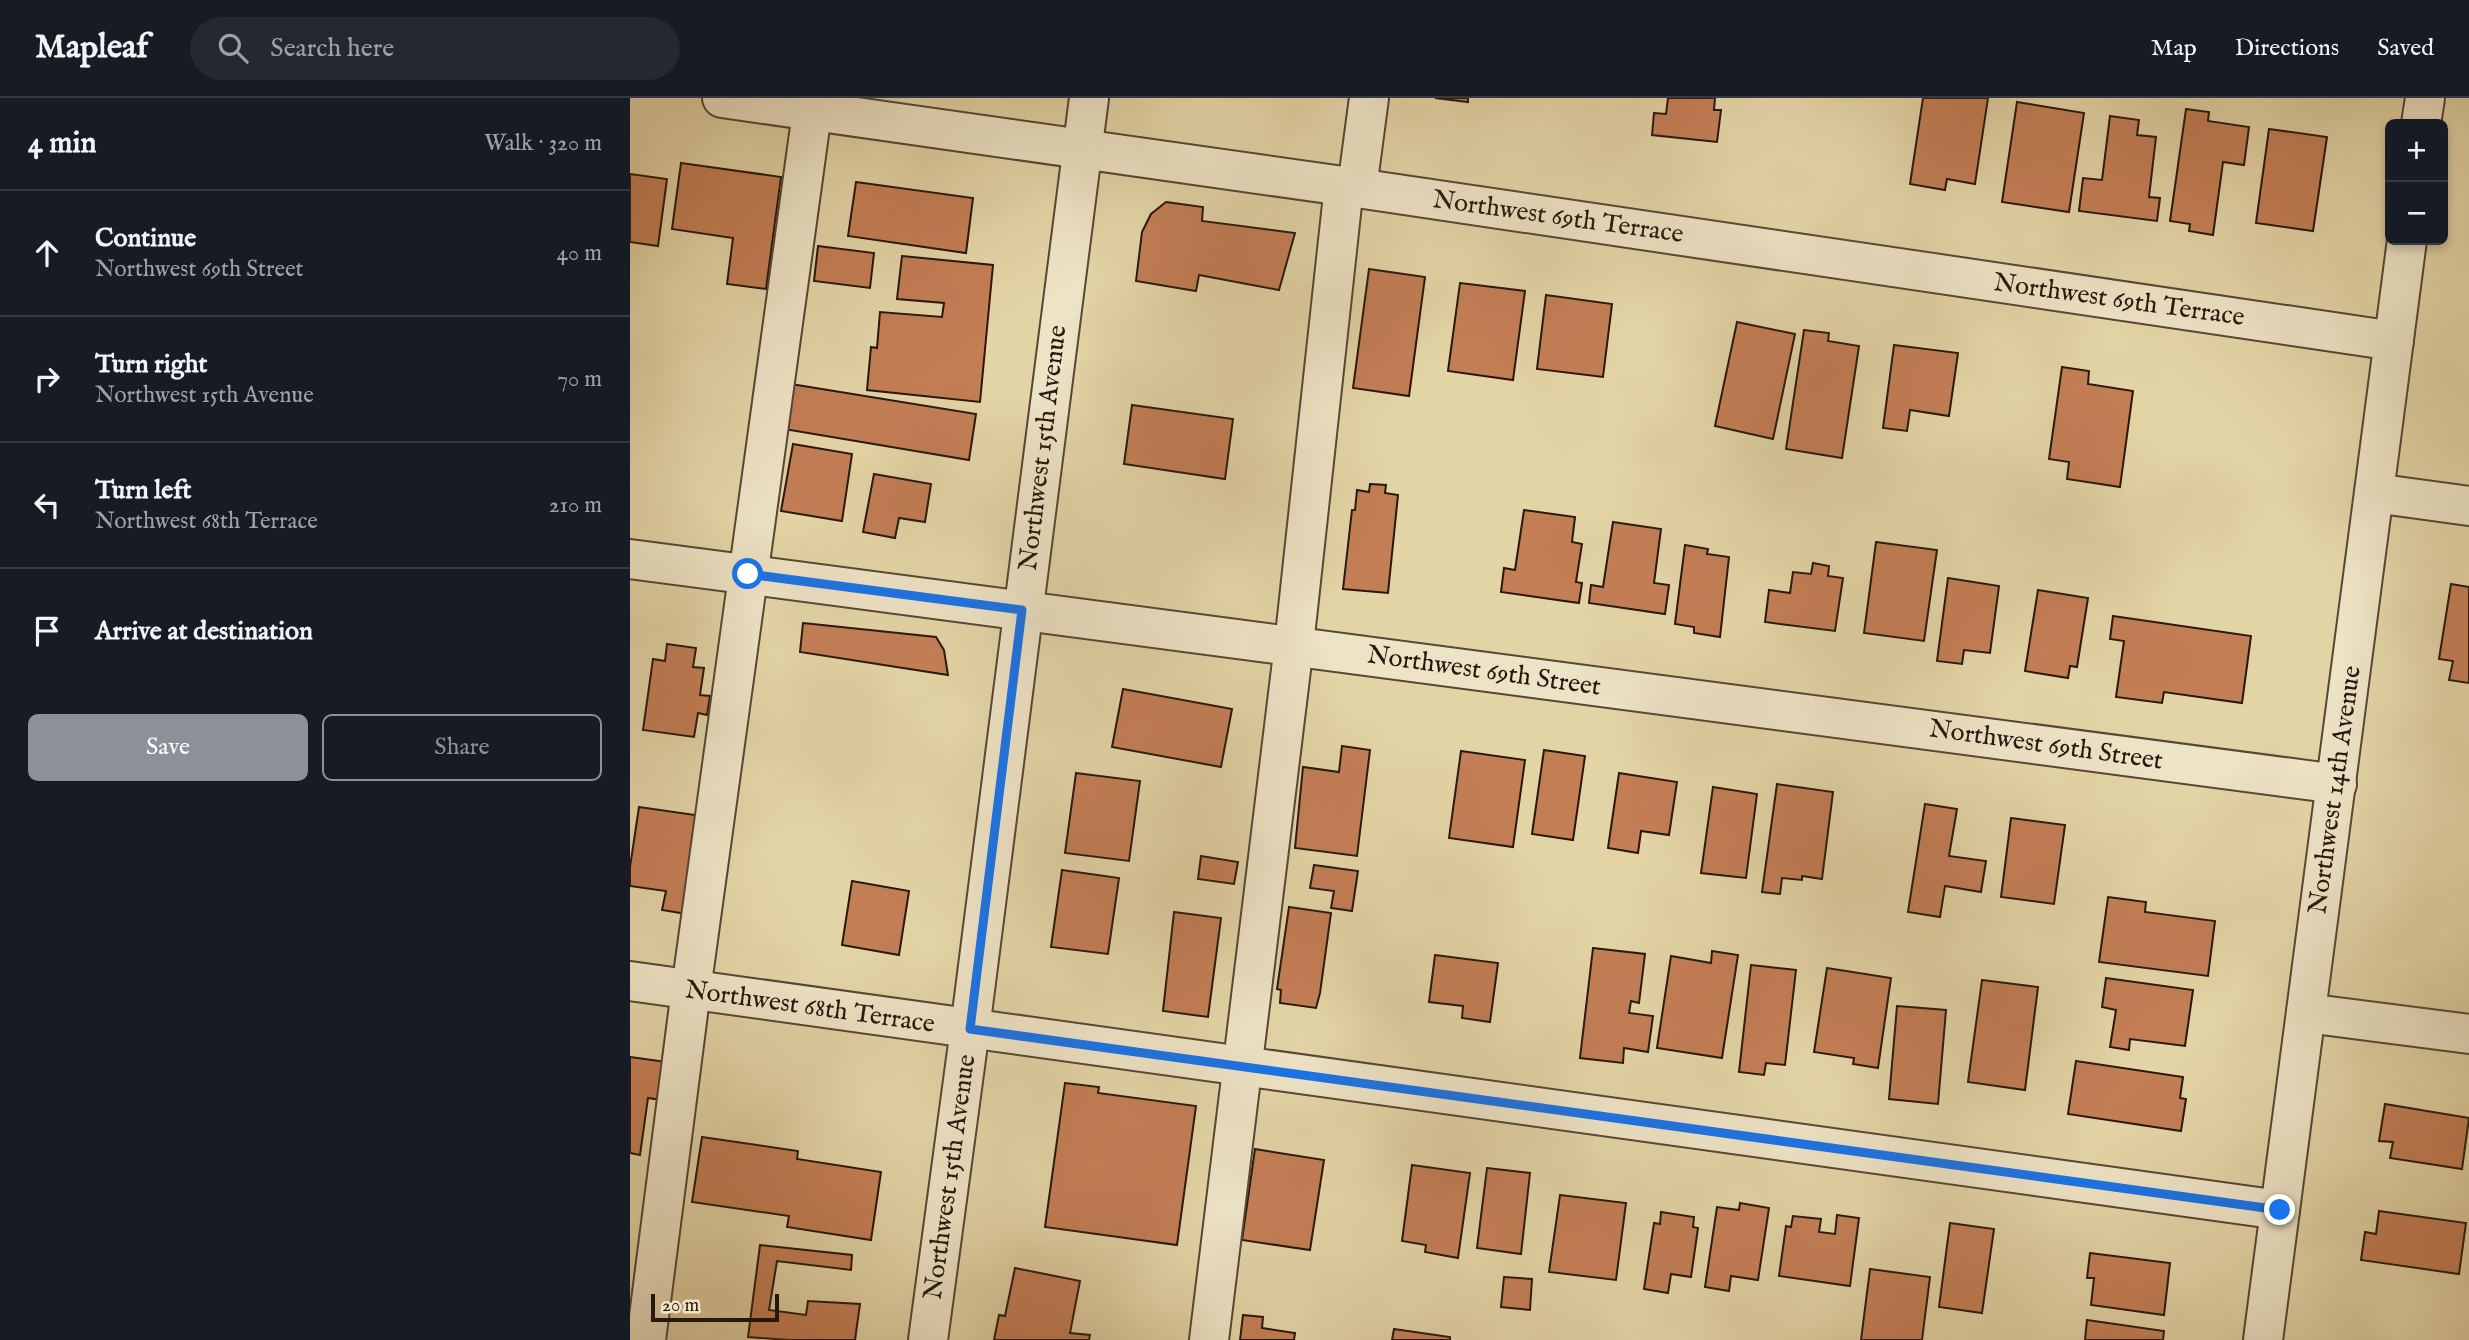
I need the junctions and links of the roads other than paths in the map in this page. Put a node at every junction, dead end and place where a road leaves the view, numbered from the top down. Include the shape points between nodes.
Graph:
1 (722, 98) edge
2 (1089, 98) edge
3 (1369, 98) edge
4 (2425, 98) edge
5 (813, 104) edge
6 (2422, 119) edge
7 (1082, 148) junction
8 (1350, 187) junction
9 (2406, 245) edge
10 (2394, 341) junction
11 (2374, 493) junction
12 (2469, 506) edge
13 (630, 559) edge
14 (748, 574) junction
15 (1022, 610) junction
16 (1294, 645) junction
17 (2337, 784) junction
18 (630, 981) edge
19 (691, 990) junction
20 (2306, 1013) junction
21 (970, 1029) junction
22 (2469, 1034) edge
23 (1242, 1067) junction
24 (2280, 1210) junction
25 (646, 1340) edge
26 (928, 1340) edge
27 (1209, 1340) edge
28 (2263, 1340) edge

1 - 5 street, Northwest 69th Terrace
2 - 7 street, Northwest 15th Avenue
3 - 8 street
4 - 6 street
5 - 7 street, Northwest 69th Terrace
5 - 14 street
7 - 8 street, Northwest 69th Terrace
7 - 15 street, Northwest 15th Avenue
8 - 10 street, Northwest 69th Terrace
8 - 16 street
9 - 10 street, Northwest 14th Avenue
10 - 11 street, Northwest 14th Avenue
11 - 12 street
11 - 17 street, Northwest 14th Avenue
13 - 14 street, Northwest 69th Street
14 - 15 street, Northwest 69th Street
14 - 19 street
15 - 16 street, Northwest 69th Street
15 - 21 street, Northwest 15th Avenue
16 - 17 street, Northwest 69th Street
16 - 23 street
17 - 20 street, Northwest 14th Avenue
18 - 19 street, Northwest 68th Terrace
19 - 21 street, Northwest 68th Terrace
19 - 25 street
20 - 22 street
20 - 24 street, Northwest 14th Avenue
21 - 23 street, Northwest 68th Terrace
21 - 26 street, Northwest 15th Avenue
23 - 24 street, Northwest 68th Terrace
23 - 27 street
24 - 28 street, Northwest 14th Avenue

